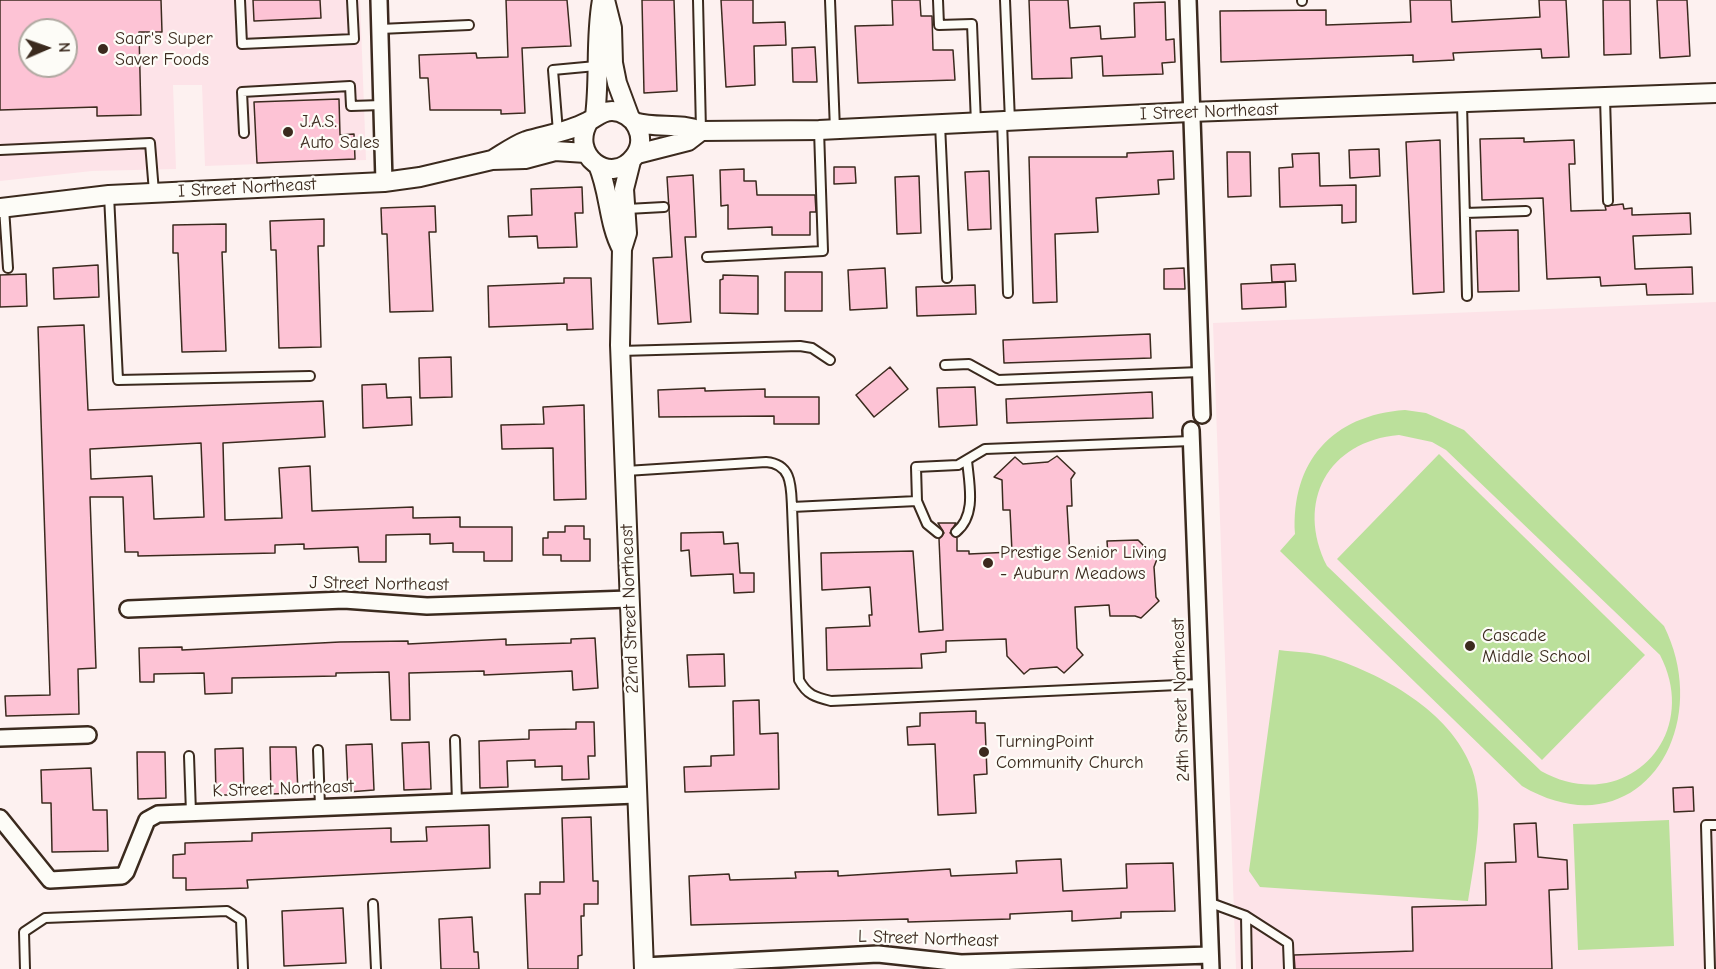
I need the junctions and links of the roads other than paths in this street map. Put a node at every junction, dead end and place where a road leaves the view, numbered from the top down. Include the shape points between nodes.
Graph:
1 (240, 0) edge
2 (352, 0) edge
3 (379, 0) edge
4 (604, 0) edge
5 (698, 0) edge
6 (830, 0) edge
7 (938, 0) edge
8 (1005, 0) edge
9 (1188, 0) edge
10 (469, 25) dead end
11 (380, 29) junction
12 (598, 65) junction
13 (1716, 93) edge
14 (1605, 97) junction
15 (1462, 102) junction
16 (382, 105) junction
17 (1190, 112) junction
18 (592, 119) junction
19 (632, 120) junction
20 (1006, 121) junction
21 (976, 123) junction
22 (940, 124) junction
23 (827, 130) junction
24 (701, 131) junction
25 (558, 132) junction
26 (244, 133) dead end
27 (0, 150) edge
28 (634, 158) junction
29 (592, 159) junction
30 (492, 160) junction
31 (384, 182) junction
32 (154, 193) junction
33 (109, 195) junction
34 (1608, 201) dead end
35 (664, 207) dead end
36 (2, 208) edge
37 (625, 210) junction
38 (1526, 212) dead end
39 (1465, 213) junction
40 (622, 249) junction
41 (707, 257) dead end
42 (8, 268) dead end
43 (947, 278) dead end
44 (1008, 293) dead end
45 (1467, 296) dead end
46 (620, 351) junction
47 (830, 360) dead end
48 (945, 365) dead end
49 (1200, 372) junction
50 (310, 375) dead end
51 (1202, 415) dead end
52 (1191, 436) joint
53 (967, 460) junction
54 (624, 471) junction
55 (917, 501) junction
56 (792, 507) junction
57 (956, 532) dead end
58 (938, 533) dead end
59 (629, 599) junction
60 (128, 609) dead end
61 (1200, 684) junction
62 (88, 735) dead end
63 (0, 738) edge
64 (455, 740) dead end
65 (318, 750) dead end
66 (189, 756) dead end
67 (636, 795) junction
68 (457, 802) junction
69 (320, 807) junction
70 (191, 813) junction
71 (0, 818) edge
72 (1716, 825) edge
73 (1208, 902) junction
74 (373, 904) dead end
75 (1246, 916) junction
76 (1210, 962) edge
77 (644, 967) edge
78 (25, 969) edge
79 (243, 969) edge
80 (376, 969) edge
81 (1247, 969) edge
82 (1288, 969) edge
83 (1710, 969) edge

1 - 2 lane via 242,44 354,39
3 - 11 street
4 - 12 street via 597,28
4 - 19 street via 612,28 615,73
5 - 24 lane
6 - 23 lane
7 - 21 lane via 939,25 972,24
8 - 20 lane
9 - 17 street
10 - 11 lane
11 - 16 street
12 - 18 street
12 - 25 lane via 553,70
13 - 14 street, I Street Northeast
14 - 15 street, I Street Northeast
14 - 34 lane
15 - 17 street, I Street Northeast
15 - 39 lane
16 - 26 lane via 351,106 350,87 242,92
16 - 31 street
17 - 20 street, I Street Northeast
17 - 49 street
18 - 19 street, I Street Northeast via 613,111
18 - 25 street, I Street Northeast
18 - 29 street via 583,136
19 - 24 street, I Street Northeast via 666,127 687,125
19 - 28 street via 640,137
20 - 21 street, I Street Northeast
20 - 44 lane
21 - 22 street, I Street Northeast
22 - 23 street, I Street Northeast
22 - 43 lane
23 - 24 street, I Street Northeast
23 - 41 lane via 823,251
24 - 28 street, I Street Northeast via 688,141
25 - 30 street, I Street Northeast via 523,142
27 - 32 lane via 150,143
28 - 29 street, I Street Northeast via 615,169
28 - 37 street, 22nd Street Northeast via 624,189
29 - 30 street, I Street Northeast via 555,151 525,159
29 - 40 street, 22nd Street Northeast via 607,191 613,233
30 - 31 street, I Street Northeast
31 - 32 street, I Street Northeast
32 - 33 street, I Street Northeast
33 - 36 street, I Street Northeast
33 - 50 lane via 118,380
35 - 37 lane
36 - 42 lane
37 - 40 street, 22nd Street Northeast via 627,233
38 - 39 lane
39 - 45 lane
40 - 46 street, 22nd Street Northeast
46 - 47 lane via 800,346 812,348
46 - 54 street, 22nd Street Northeast
48 - 49 lane via 969,364 999,380
49 - 51 street
52 - 53 lane via 985,449
52 - 61 street, 24th Street Northeast
53 - 55 lane via 958,465 916,467
53 - 57 lane via 968,517
54 - 56 lane via 778,463 790,479
54 - 59 street, 22nd Street Northeast
55 - 56 lane
55 - 58 lane via 927,524
56 - 61 lane via 799,680 814,697 831,700
59 - 60 street, J Street Northeast via 427,606 344,600
59 - 67 street, 22nd Street Northeast
61 - 73 street, 24th Street Northeast
62 - 63 street
64 - 68 lane
65 - 69 lane
66 - 70 lane
67 - 68 street, K Street Northeast
67 - 77 street, 22nd Street Northeast
68 - 69 street, K Street Northeast
69 - 70 street, K Street Northeast
70 - 71 street, K Street Northeast via 158,814 147,820 122,876 50,880
72 - 83 lane via 1706,825
73 - 75 lane
73 - 76 street, 24th Street Northeast
74 - 80 lane
75 - 81 lane
75 - 82 lane via 1288,943
76 - 77 street, L Street Northeast via 960,963 878,954
78 - 79 lane via 24,932 45,918 228,910 242,920

